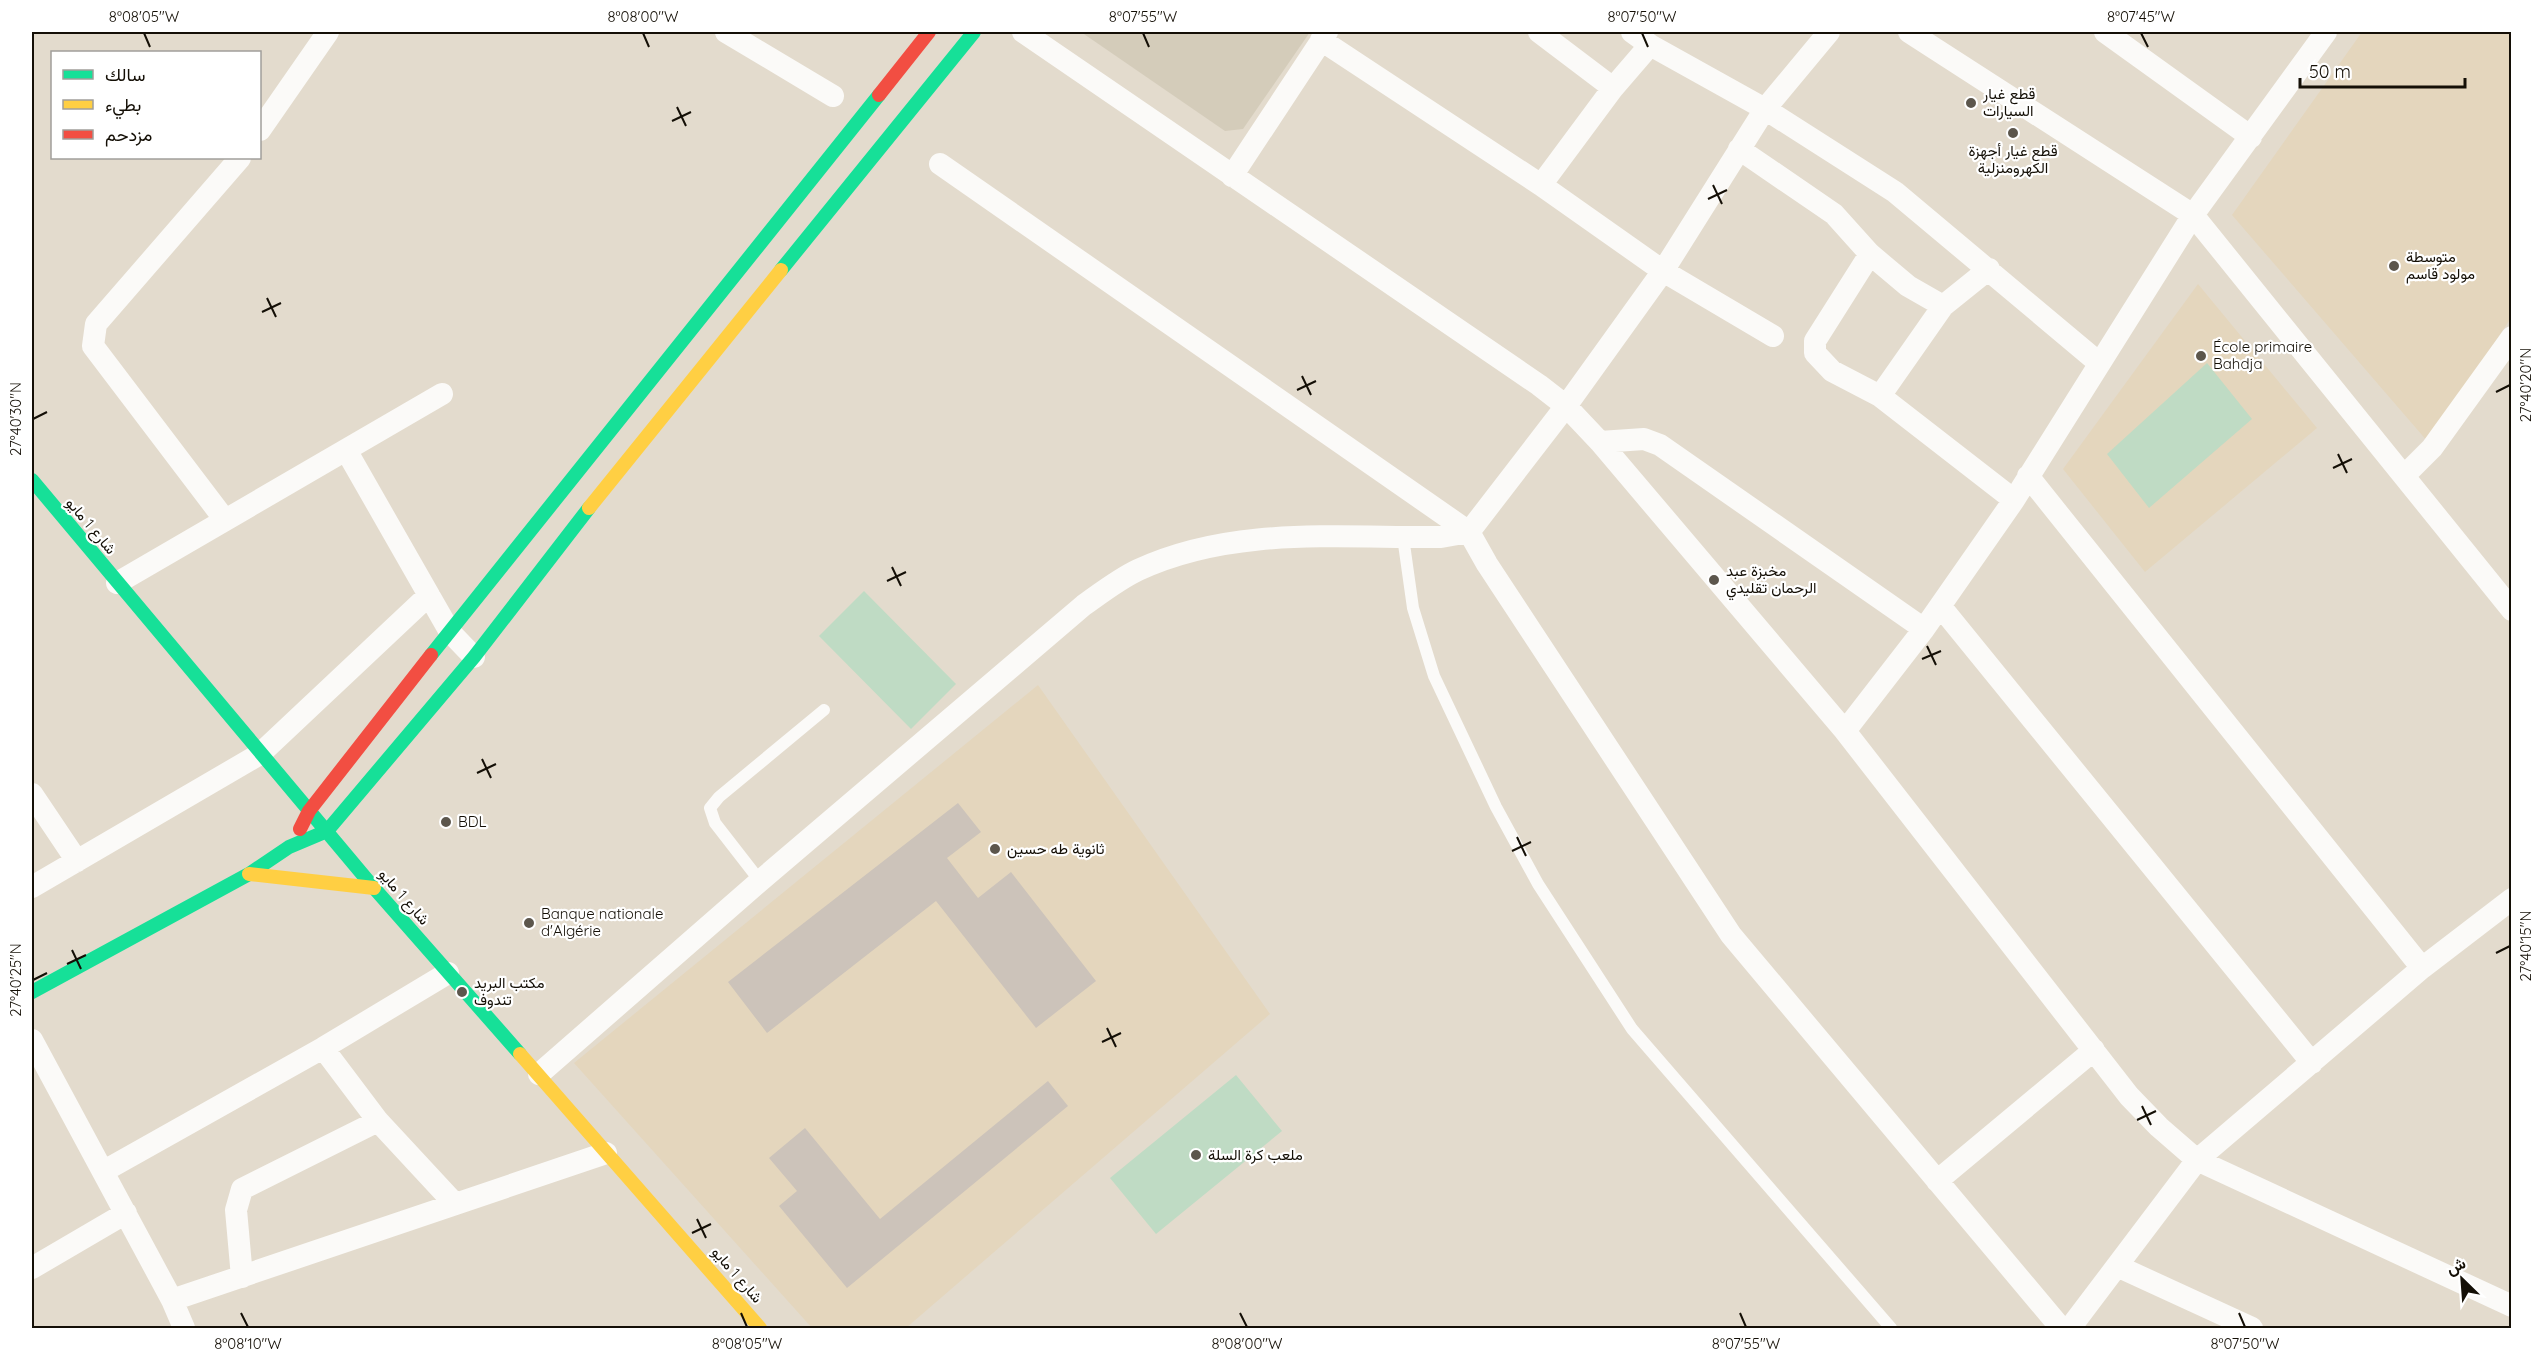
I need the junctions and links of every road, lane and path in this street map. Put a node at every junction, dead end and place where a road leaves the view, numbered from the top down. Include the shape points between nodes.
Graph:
1 (328, 32) edge
2 (726, 32) edge
3 (929, 32) edge
4 (974, 32) edge
5 (1023, 32) edge
6 (1539, 32) edge
7 (1829, 32) edge
8 (1909, 32) edge
9 (2105, 32) edge
10 (2326, 32) edge
11 (1324, 36) edge
12 (1641, 38) edge
13 (1613, 88) junction
14 (834, 96) dead end
15 (1765, 109) junction
16 (261, 129) edge
17 (2251, 137) junction
18 (1739, 149) junction
19 (239, 159) edge
20 (940, 164) dead end
21 (1232, 176) junction
22 (1541, 185) junction
23 (2193, 215) junction
24 (1870, 254) junction
25 (1989, 269) junction
26 (1663, 271) junction
27 (1943, 306) junction
28 (1773, 336) dead end
29 (2511, 337) edge
30 (2099, 363) junction
31 (442, 394) dead end
32 (1880, 396) junction
33 (1566, 406) junction
34 (1600, 442) junction
35 (346, 450) junction
36 (2028, 476) junction
37 (2404, 476) junction
38 (32, 480) edge
39 (2014, 500) junction
40 (225, 520) junction
41 (1469, 532) junction
42 (1403, 537) junction
43 (117, 583) junction
44 (429, 595) junction
45 (1941, 607) junction
46 (2511, 610) edge
47 (1924, 629) junction
48 (450, 632) junction
49 (474, 657) junction
50 (824, 710) dead end
51 (1845, 730) junction
52 (260, 754) junction
53 (32, 794) edge
54 (309, 811) junction
55 (327, 831) junction
56 (289, 847) junction
57 (77, 861) junction
58 (249, 874) junction
59 (760, 881) junction
60 (32, 887) edge
61 (374, 888) junction
62 (2511, 899) edge
63 (2422, 968) junction
64 (448, 973) junction
65 (32, 992) edge
66 (32, 1040) edge
67 (324, 1048) junction
68 (2094, 1050) junction
69 (2312, 1063) junction
70 (539, 1074) junction
71 (378, 1121) junction
72 (606, 1153) junction
73 (2197, 1160) junction
74 (104, 1171) junction
75 (1937, 1181) junction
76 (455, 1204) junction
77 (126, 1213) junction
78 (2117, 1266) junction
79 (32, 1268) edge
80 (242, 1277) junction
81 (172, 1300) junction
82 (2511, 1306) edge
83 (184, 1329) edge
84 (760, 1329) edge
85 (1891, 1329) edge
86 (2061, 1329) edge
87 (2070, 1329) edge
88 (2252, 1329) edge

1 - 16 street
2 - 14 street
3 - 48 street
4 - 49 street via 626,462
5 - 21 street
6 - 13 street
7 - 15 street
8 - 23 street
9 - 17 street
10 - 17 street
11 - 21 street
11 - 22 street
12 - 13 street
12 - 15 street
13 - 22 street
15 - 18 street
15 - 25 street via 1895,192
17 - 23 street
18 - 24 street via 1834,214
18 - 26 street
19 - 40 street via 96,324 93,335 93,346
20 - 41 street
21 - 33 street
22 - 26 street
23 - 30 street
23 - 37 street
24 - 27 street via 1908,286
24 - 32 street via 1815,341 1815,353 1832,371
25 - 27 street
25 - 30 street
26 - 28 street
26 - 33 street
27 - 32 street
29 - 37 street via 2432,448
30 - 36 street
31 - 35 street
32 - 39 street
33 - 34 street
33 - 41 street
34 - 47 street via 1644,440 1660,445
34 - 51 street
35 - 40 street
35 - 44 street
36 - 39 street
36 - 63 street
37 - 46 street
38 - 43 street, شارع 1 مايو
39 - 45 street
40 - 43 street
41 - 42 street
41 - 75 street via 1731,935
42 - 59 street via 1242,539 1188,551 1137,570 1084,605
42 - 85 lane via 1413,608 1434,676 1496,807 1538,884 1632,1029
43 - 52 street, شارع 1 مايو
44 - 48 street
44 - 52 street
45 - 47 street
45 - 69 street
47 - 51 street
48 - 49 street
48 - 54 street
49 - 55 street
50 - 59 lane via 710,808 715,823
51 - 68 street
52 - 54 street, شارع 1 مايو
52 - 57 street
53 - 57 street
54 - 55 street, شارع 1 مايو
54 - 56 street
55 - 56 street
55 - 61 street, شارع 1 مايو
56 - 58 street
57 - 60 street
58 - 61 street
58 - 65 street
59 - 70 street
61 - 64 street, شارع 1 مايو
62 - 63 street
63 - 69 street
64 - 67 street
64 - 70 street, شارع 1 مايو
66 - 74 street
67 - 71 street
67 - 74 street
68 - 73 street via 2129,1096
68 - 75 street
69 - 73 street
70 - 72 street, شارع 1 مايو
71 - 76 street
71 - 80 street via 242,1189 236,1210
72 - 76 street
72 - 84 street, شارع 1 مايو
73 - 78 street
73 - 82 street
74 - 77 street
75 - 86 street
76 - 80 street
77 - 79 street
77 - 81 street
78 - 87 street
78 - 88 street
80 - 81 street
81 - 83 street

